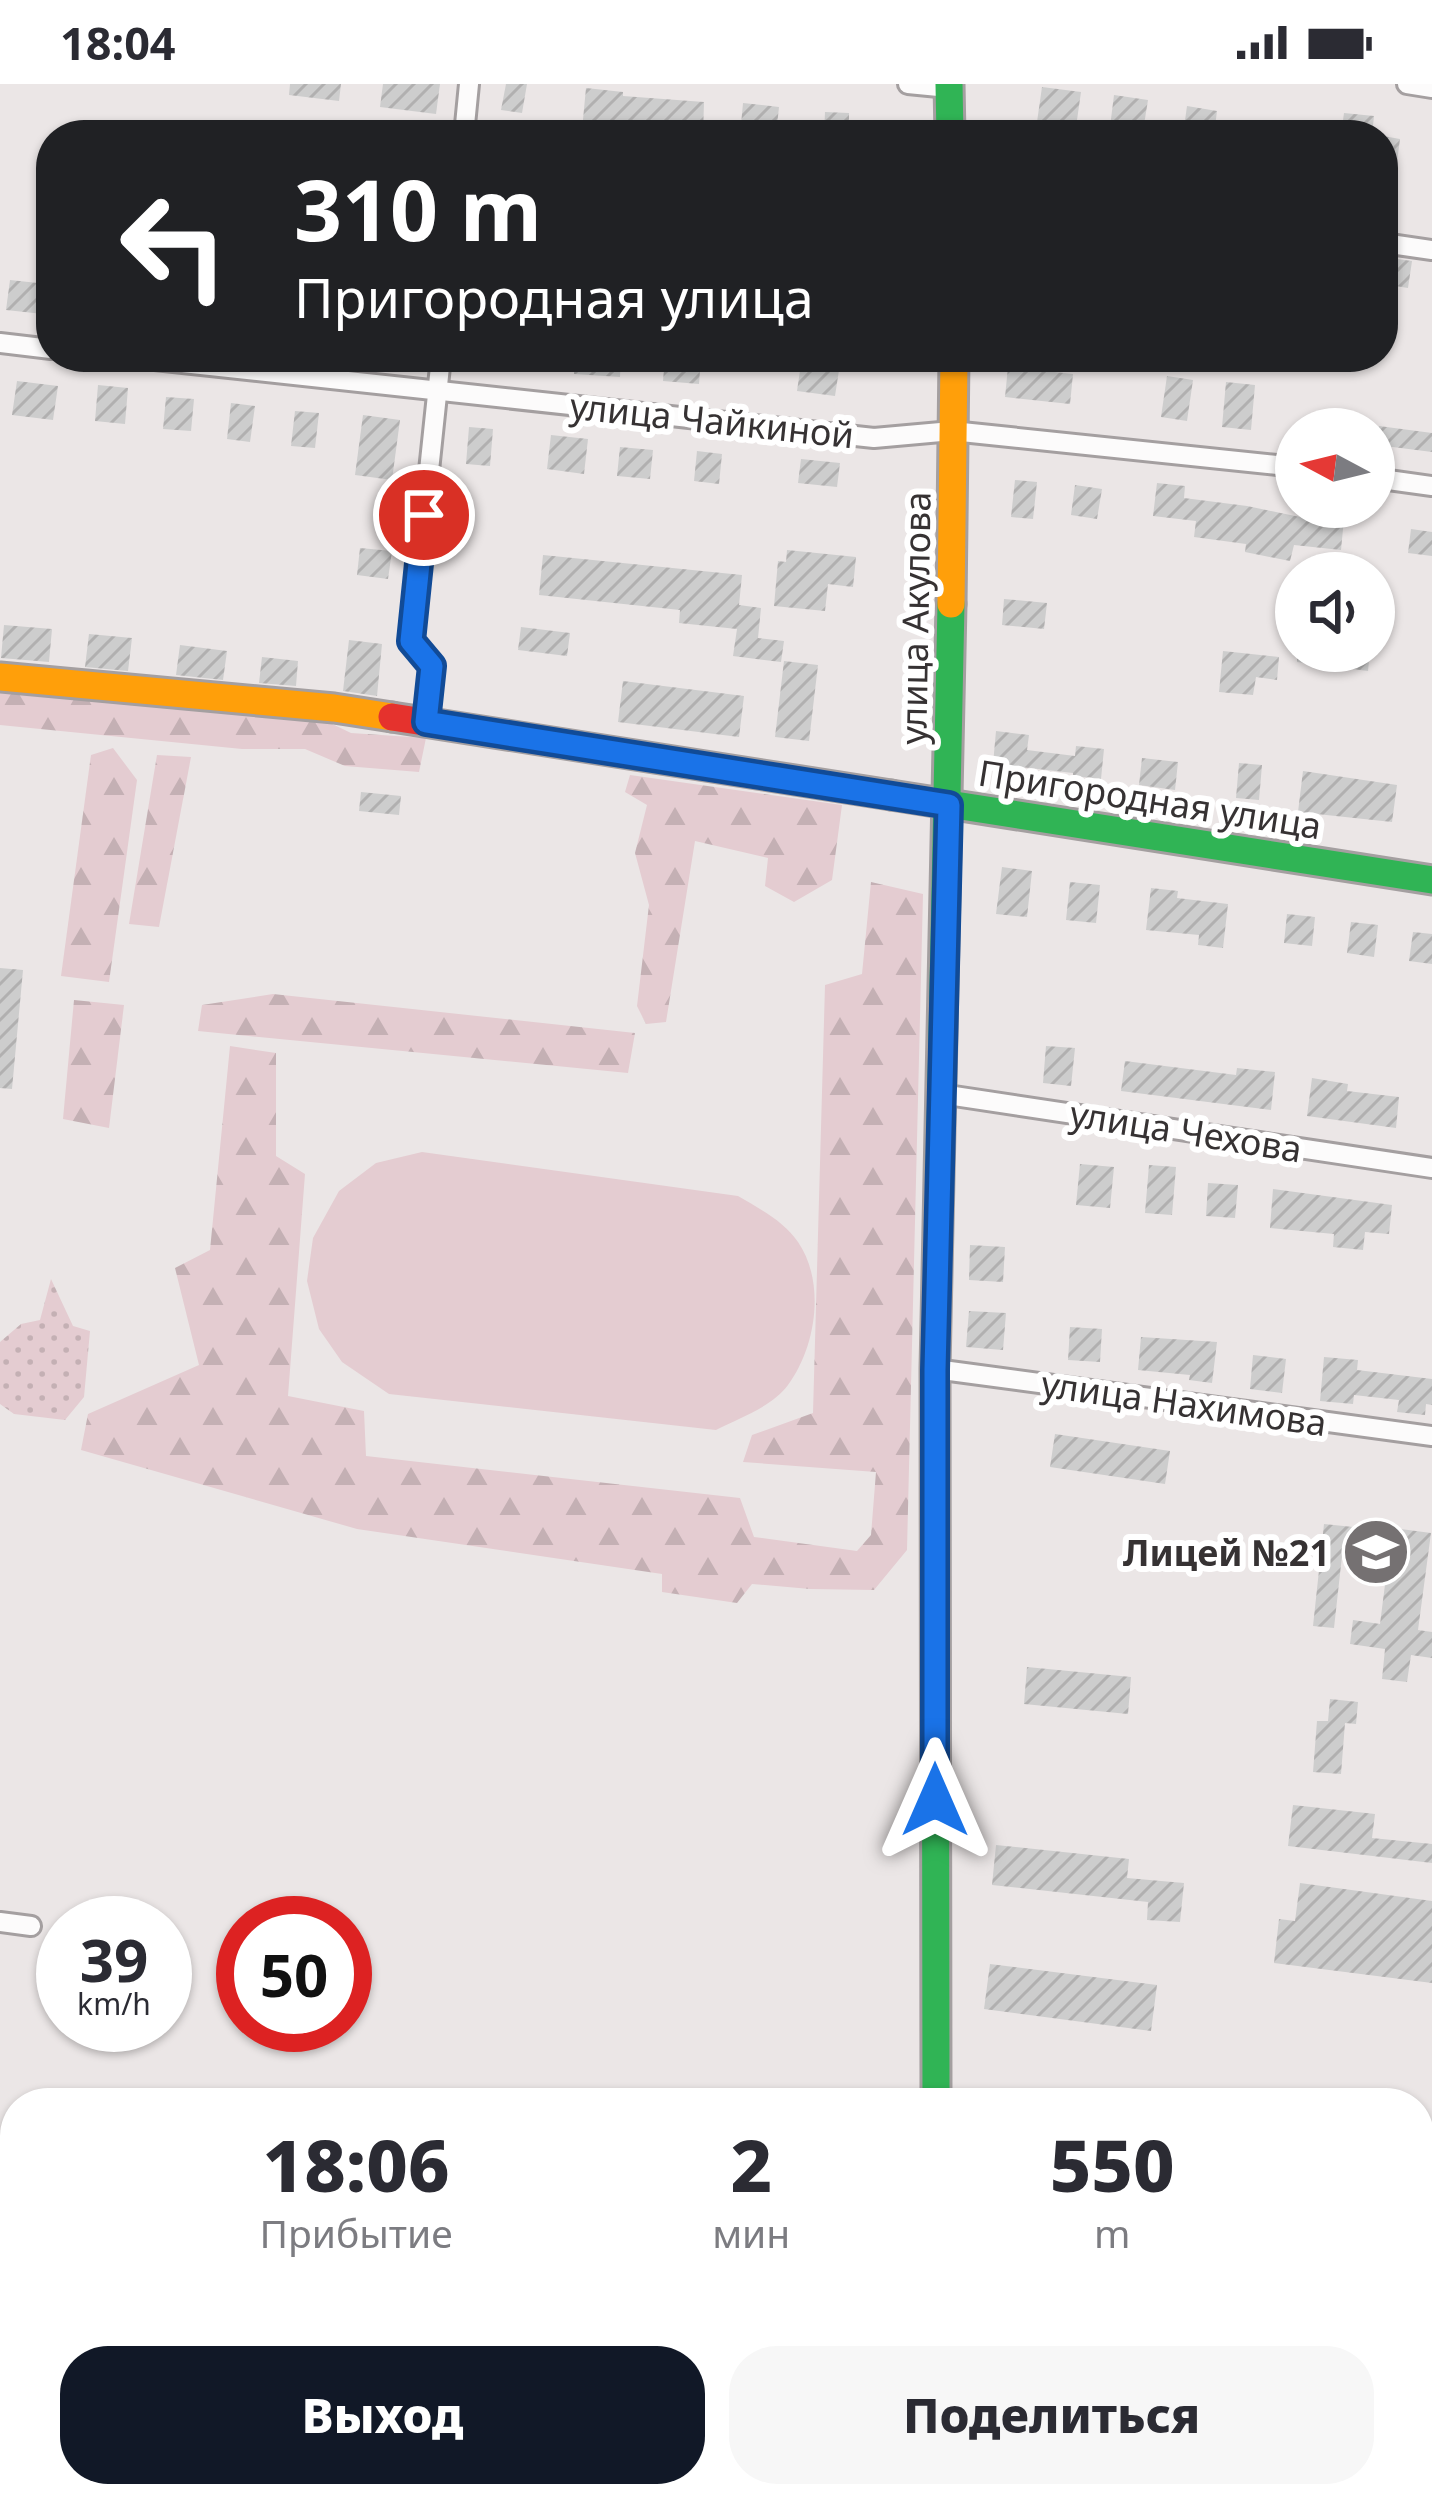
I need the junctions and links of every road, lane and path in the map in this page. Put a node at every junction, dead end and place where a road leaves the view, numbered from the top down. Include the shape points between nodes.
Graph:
1 (469, 84) edge
2 (908, 84) edge
3 (1407, 84) edge
4 (949, 86) edge
5 (1432, 88) edge
6 (465, 120) edge
7 (950, 120) edge
8 (1398, 245) edge
9 (1432, 250) edge
10 (0, 344) edge
11 (36, 348) edge
12 (268, 372) edge
13 (439, 372) edge
14 (954, 372) edge
15 (437, 390) junction
16 (952, 430) junction
17 (1275, 465) edge
18 (1395, 481) edge
19 (1432, 486) edge
20 (0, 677) edge
21 (426, 722) junction
22 (949, 805) junction
23 (1432, 880) edge
24 (941, 1094) junction
25 (1432, 1168) edge
26 (935, 1370) junction
27 (1432, 1436) edge
28 (0, 1922) edge
29 (31, 1925) dead end
30 (935, 2088) edge

1 - 6 street
2 - 4 street
3 - 5 street
4 - 7 main road
8 - 9 street
10 - 11 street
12 - 15 street, улица Чайкиной
13 - 15 street
14 - 16 main road, улица Акулова
15 - 16 street, улица Чайкиной via 874,438
15 - 21 street via 411,641 432,666
16 - 17 street, улица Чайкиной
16 - 22 main road, улица Акулова
18 - 19 street
20 - 21 main road, Пригородная улица
21 - 22 main road, Пригородная улица
22 - 23 main road, Пригородная улица
22 - 24 main road, улица Акулова
24 - 25 street, улица Чехова
24 - 26 main road, улица Акулова
26 - 27 street, улица Нахимова
26 - 30 main road, улица Акулова
28 - 29 street

